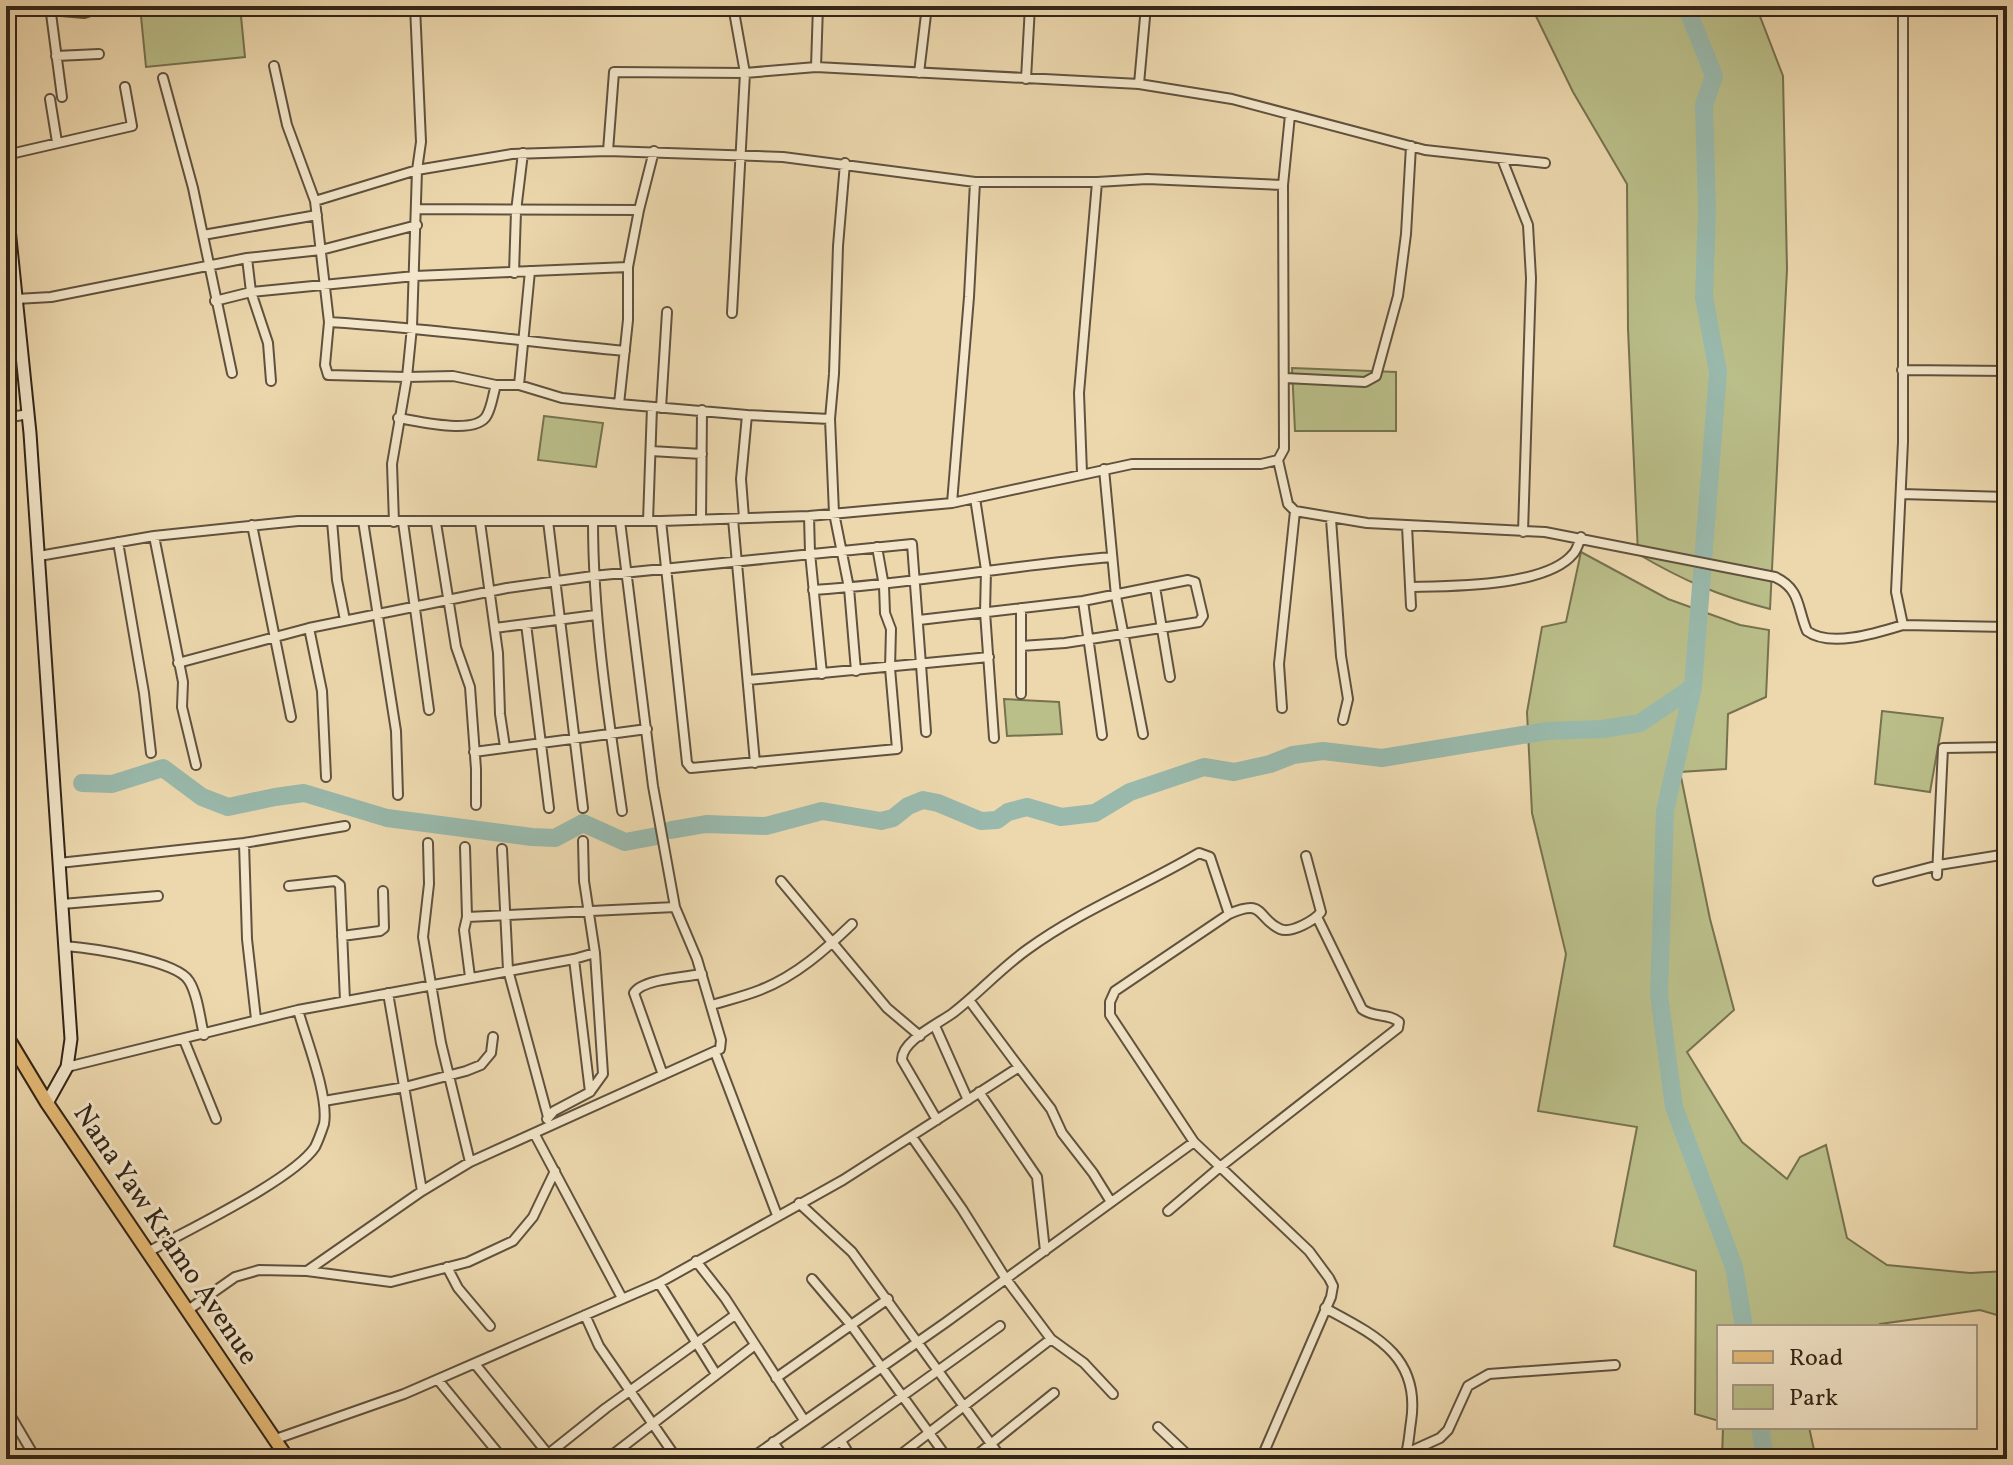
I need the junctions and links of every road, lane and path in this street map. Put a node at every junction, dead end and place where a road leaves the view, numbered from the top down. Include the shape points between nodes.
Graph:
1 (92, 6) edge
2 (415, 6) edge
3 (733, 6) edge
4 (818, 6) edge
5 (927, 6) edge
6 (1030, 6) edge
7 (1146, 6) edge
8 (1903, 6) edge
9 (50, 8) edge
10 (99, 54) dead end
11 (56, 56) junction
12 (274, 66) dead end
13 (816, 67) junction
14 (745, 73) junction
15 (919, 73) junction
16 (163, 78) dead end
17 (1026, 79) junction
18 (1139, 84) junction
19 (125, 87) dead end
20 (62, 97) dead end
21 (50, 99) dead end
22 (1290, 115) junction
23 (57, 142) junction
24 (1411, 146) junction
25 (608, 151) junction
26 (654, 151) junction
27 (523, 153) junction
28 (6, 155) edge
29 (738, 156) junction
30 (1502, 159) junction
31 (845, 163) junction
32 (1545, 163) dead end
33 (417, 170) junction
34 (975, 182) junction
35 (1097, 182) junction
36 (1283, 185) junction
37 (6, 199) edge
38 (315, 201) junction
39 (417, 209) junction
40 (516, 209) junction
41 (639, 210) junction
42 (317, 215) junction
43 (417, 225) junction
44 (203, 235) junction
45 (321, 250) junction
46 (247, 258) junction
47 (209, 266) junction
48 (628, 267) junction
49 (530, 271) junction
50 (514, 273) junction
51 (415, 276) junction
52 (325, 285) junction
53 (251, 292) junction
54 (16, 299) junction
55 (215, 301) junction
56 (667, 312) dead end
57 (732, 313) dead end
58 (329, 322) junction
59 (412, 327) junction
60 (523, 342) junction
61 (625, 351) junction
62 (1902, 370) junction
63 (2007, 371) edge
64 (232, 373) dead end
65 (407, 377) junction
66 (1285, 378) junction
67 (271, 381) dead end
68 (496, 385) junction
69 (519, 385) junction
70 (619, 404) junction
71 (656, 408) junction
72 (702, 410) junction
73 (28, 414) junction
74 (747, 415) junction
75 (6, 418) edge
76 (398, 418) junction
77 (830, 419) junction
78 (651, 451) junction
79 (702, 454) junction
80 (1278, 460) junction
81 (1104, 469) junction
82 (1082, 473) junction
83 (1901, 494) junction
84 (2007, 497) edge
85 (975, 498) junction
86 (952, 503) junction
87 (1295, 511) junction
88 (834, 513) junction
89 (809, 516) junction
90 (744, 518) junction
91 (733, 519) junction
92 (1331, 519) junction
93 (701, 520) junction
94 (332, 521) junction
95 (363, 521) junction
96 (548, 521) junction
97 (593, 521) junction
98 (620, 521) junction
99 (648, 521) junction
100 (661, 521) junction
101 (398, 522) junction
102 (480, 522) junction
103 (436, 523) junction
104 (252, 525) junction
105 (1407, 526) junction
106 (1523, 532) junction
107 (154, 536) junction
108 (1581, 537) junction
109 (118, 542) junction
110 (877, 547) junction
111 (842, 550) junction
112 (810, 553) junction
113 (39, 556) junction
114 (1112, 557) junction
115 (737, 562) junction
116 (665, 568) junction
117 (986, 570) junction
118 (626, 573) junction
119 (593, 576) junction
120 (916, 580) junction
121 (556, 581) junction
122 (884, 586) junction
123 (1155, 587) junction
124 (1410, 587) junction
125 (849, 588) junction
126 (813, 590) junction
127 (490, 593) junction
128 (1116, 596) junction
129 (448, 601) junction
130 (1083, 601) junction
131 (1411, 606) dead end
132 (414, 608) junction
133 (1021, 608) junction
134 (985, 612) junction
135 (379, 615) junction
136 (596, 615) junction
137 (561, 619) junction
138 (345, 620) junction
139 (919, 620) junction
140 (526, 624) junction
141 (1903, 625) junction
142 (2007, 627) edge
143 (309, 628) junction
144 (495, 628) junction
145 (1163, 628) junction
146 (1122, 633) junction
147 (277, 636) junction
148 (1089, 638) junction
149 (1021, 646) junction
150 (989, 657) junction
151 (178, 663) junction
152 (922, 665) junction
153 (890, 668) junction
154 (856, 671) junction
155 (822, 674) junction
156 (1170, 677) dead end
157 (748, 680) junction
158 (1021, 694) dead end
159 (1282, 708) dead end
160 (429, 710) dead end
161 (291, 717) dead end
162 (1343, 720) dead end
163 (647, 729) junction
164 (926, 732) dead end
165 (611, 734) junction
166 (1143, 734) dead end
167 (1102, 735) dead end
168 (574, 738) junction
169 (994, 738) dead end
170 (541, 743) junction
171 (505, 747) junction
172 (2007, 747) edge
173 (474, 752) junction
174 (151, 753) dead end
175 (755, 763) junction
176 (196, 765) dead end
177 (326, 777) dead end
178 (398, 795) dead end
179 (2007, 798) edge
180 (476, 805) dead end
181 (549, 808) dead end
182 (583, 808) dead end
183 (622, 811) dead end
184 (2007, 811) edge
185 (345, 826) dead end
186 (583, 841) dead end
187 (244, 843) junction
188 (428, 843) dead end
189 (465, 847) dead end
190 (502, 849) dead end
191 (2006, 854) edge
192 (1306, 856) dead end
193 (2007, 862) edge
194 (59, 863) junction
195 (1939, 865) junction
196 (1937, 875) dead end
197 (781, 881) dead end
198 (1878, 881) dead end
199 (289, 886) dead end
200 (383, 891) dead end
201 (158, 896) dead end
202 (62, 904) junction
203 (675, 907) junction
204 (588, 913) junction
205 (1229, 914) junction
206 (506, 915) junction
207 (467, 917) junction
208 (1317, 917) junction
209 (852, 924) dead end
210 (342, 936) junction
211 (831, 944) junction
212 (65, 946) junction
213 (595, 953) junction
214 (574, 959) junction
215 (508, 970) junction
216 (702, 974) junction
217 (470, 977) junction
218 (429, 985) junction
219 (388, 993) junction
220 (969, 1000) junction
221 (345, 1001) junction
222 (712, 1005) junction
223 (298, 1010) junction
224 (256, 1019) junction
225 (935, 1026) junction
226 (6, 1035) edge
227 (204, 1035) junction
228 (920, 1036) junction
229 (493, 1037) dead end
230 (184, 1040) junction
231 (715, 1052) junction
232 (67, 1067) junction
233 (1019, 1067) junction
234 (449, 1075) junction
235 (663, 1075) junction
236 (405, 1087) junction
237 (590, 1092) junction
238 (979, 1092) junction
239 (968, 1100) junction
240 (324, 1101) junction
241 (47, 1103) junction
242 (548, 1117) junction
243 (216, 1119) dead end
244 (937, 1120) junction
245 (538, 1132) junction
246 (912, 1137) junction
247 (1194, 1142) junction
248 (470, 1162) junction
249 (1220, 1167) junction
250 (555, 1171) junction
251 (422, 1191) junction
252 (1111, 1202) junction
253 (799, 1203) junction
254 (1168, 1211) dead end
255 (777, 1215) junction
256 (1045, 1251) junction
257 (148, 1252) junction
258 (696, 1261) junction
259 (447, 1267) junction
260 (307, 1271) junction
261 (812, 1279) dead end
262 (1006, 1279) junction
263 (659, 1283) junction
264 (622, 1298) junction
265 (888, 1299) junction
266 (1325, 1308) junction
267 (188, 1310) junction
268 (585, 1315) junction
269 (735, 1315) junction
270 (851, 1325) junction
271 (490, 1326) dead end
272 (1000, 1326) dead end
273 (1051, 1339) junction
274 (918, 1341) junction
275 (697, 1343) junction
276 (755, 1345) junction
277 (475, 1364) junction
278 (1615, 1365) dead end
279 (881, 1367) junction
280 (939, 1371) junction
281 (716, 1374) junction
282 (776, 1378) junction
283 (438, 1380) junction
284 (630, 1390) junction
285 (1054, 1393) dead end
286 (1113, 1394) dead end
287 (904, 1398) junction
288 (966, 1406) junction
289 (6, 1408) edge
290 (804, 1420) junction
291 (652, 1423) junction
292 (1158, 1427) dead end
293 (930, 1434) junction
294 (273, 1440) junction
295 (841, 1441) junction
296 (773, 1442) junction
297 (992, 1443) junction
298 (620, 1449) junction
299 (1405, 1456) edge
300 (547, 1458) edge
301 (36, 1459) edge
302 (288, 1459) edge
303 (503, 1459) edge
304 (607, 1459) edge
305 (627, 1459) edge
306 (677, 1459) edge
307 (750, 1459) edge
308 (785, 1459) edge
309 (815, 1459) edge
310 (852, 1459) edge
311 (895, 1459) edge
312 (948, 1459) edge
313 (972, 1459) edge
314 (1002, 1459) edge
315 (1042, 1459) edge
316 (1054, 1459) edge
317 (1192, 1459) edge
318 (1261, 1459) edge

1 - 9 street via 84,13
2 - 33 street via 421,142
3 - 14 street
4 - 13 street
5 - 15 street
6 - 17 street
7 - 18 street
8 - 62 street
9 - 11 street
10 - 11 street
11 - 20 street
12 - 38 street via 287,125
13 - 14 street
13 - 15 street
14 - 25 street via 614,72
14 - 29 street
15 - 17 street
16 - 44 street
17 - 18 street
18 - 22 street via 1232,99
19 - 23 street via 132,126
21 - 23 street
22 - 24 street
22 - 36 street
23 - 28 street
24 - 30 street
24 - 66 street via 1398,296 1376,376 1365,382
25 - 26 street
25 - 27 street
26 - 29 street
26 - 41 street
27 - 33 street
27 - 40 street
29 - 31 street
29 - 57 street
30 - 32 street
30 - 106 street via 1529,238
31 - 34 street
31 - 77 street
33 - 38 street
33 - 39 street
34 - 35 street
34 - 86 street
35 - 36 street
35 - 82 street via 1079,393
36 - 66 street
37 - 54 street
38 - 42 street
39 - 40 street
39 - 43 street
40 - 41 street
40 - 50 street
41 - 48 street
42 - 44 street
42 - 45 street
43 - 45 street
43 - 51 street
44 - 47 street
45 - 46 street
45 - 52 street
46 - 47 street
46 - 53 street
47 - 54 street
47 - 55 street
48 - 49 street
48 - 61 street
49 - 50 street
49 - 60 street
50 - 51 street
51 - 52 street
51 - 59 street
52 - 53 street
52 - 58 street
53 - 55 street
53 - 67 street via 268,343
54 - 73 street
55 - 64 street
56 - 71 street
58 - 59 street
58 - 65 street via 328,375
59 - 60 street
59 - 65 street
60 - 61 street
60 - 69 street
61 - 70 street
62 - 63 street
62 - 83 street
65 - 68 street via 453,376
65 - 76 street
66 - 80 street via 1284,449
68 - 69 street
68 - 76 street via 487,417 477,425
69 - 70 street via 562,398
70 - 71 street
71 - 72 street
71 - 78 street
72 - 74 street
72 - 79 street
73 - 75 street
73 - 113 street
74 - 77 street
74 - 90 street via 741,479
76 - 101 street via 392,464
77 - 88 street
78 - 79 street
78 - 99 street
79 - 93 street
80 - 81 street
80 - 87 street via 1288,504
81 - 82 street
81 - 114 street
82 - 85 street
83 - 84 street
83 - 141 street via 1896,592
85 - 86 street
85 - 117 street
86 - 88 street
87 - 92 street
87 - 159 street via 1279,664
88 - 89 street
88 - 111 street
89 - 90 street
89 - 112 street
90 - 91 street
91 - 93 street
91 - 115 street
92 - 105 street
92 - 162 street via 1348,699
93 - 100 street
94 - 95 street
94 - 104 street
94 - 138 street
95 - 101 street
95 - 135 street
96 - 97 street
96 - 102 street
96 - 121 street
97 - 98 street
97 - 119 street
98 - 99 street
98 - 118 street
99 - 100 street
100 - 116 street
101 - 103 street
101 - 132 street
102 - 103 street
102 - 127 street
103 - 129 street
104 - 107 street
104 - 147 street
105 - 106 street
105 - 124 street
106 - 108 street
107 - 109 street
107 - 151 street
108 - 124 street via 1573,555 1550,570 1489,585
108 - 141 street via 1785,581 1796,593 1811,635 1864,637
109 - 113 street
109 - 174 street
110 - 111 street
110 - 120 street via 912,544
110 - 122 street
111 - 112 street
111 - 125 street
112 - 115 street
112 - 126 street
113 - 194 street
114 - 117 street
114 - 128 street
115 - 116 street
115 - 157 street
116 - 118 street
116 - 175 street via 688,766
117 - 120 street
117 - 134 street
118 - 119 street
118 - 163 street
119 - 121 street
119 - 136 street
120 - 122 street
120 - 139 street
121 - 127 street
121 - 137 street
122 - 125 street
122 - 153 street
123 - 128 street
123 - 145 street
123 - 145 street via 1188,580 1195,582 1199,593 1202,620
124 - 131 street
125 - 126 street
125 - 154 street
126 - 155 street
127 - 129 street
127 - 144 street
128 - 130 street
128 - 146 street
129 - 132 street
129 - 173 street via 470,687
130 - 133 street
130 - 148 street
132 - 135 street
132 - 160 street
133 - 134 street
133 - 149 street
134 - 139 street
134 - 150 street
135 - 138 street
135 - 178 street via 396,731
136 - 137 street
136 - 165 street
137 - 140 street
137 - 168 street
138 - 143 street
139 - 152 street
140 - 144 street
140 - 170 street
141 - 142 street
143 - 147 street
143 - 177 street via 322,691
144 - 171 street
145 - 146 street
145 - 156 street
146 - 148 street
146 - 166 street
147 - 151 street
147 - 161 street
148 - 149 street
148 - 167 street
149 - 158 street
150 - 152 street
150 - 169 street
151 - 176 street
152 - 153 street
152 - 164 street
153 - 154 street
153 - 175 street via 895,751
154 - 155 street
155 - 157 street
157 - 175 street
163 - 165 street
163 - 203 street
165 - 168 street
165 - 183 street
168 - 170 street
168 - 182 street
170 - 171 street
170 - 181 street
171 - 173 street
172 - 195 street via 1943,748
173 - 180 street
179 - 184 street
185 - 187 street
186 - 204 street
187 - 194 street
187 - 224 street
188 - 218 street via 423,937
189 - 207 street
190 - 206 street
191 - 193 street
191 - 195 street
192 - 208 street via 1321,912
194 - 202 street
195 - 196 street
195 - 198 street
197 - 211 street
199 - 210 street via 337,883
200 - 210 street via 384,928
201 - 202 street
202 - 212 street
203 - 204 street
203 - 216 street
204 - 206 street
204 - 213 street
205 - 208 street via 1251,908 1285,930
205 - 220 street via 1210,857 1199,853 1026,950
205 - 247 street via 1115,991 1110,1002 1110,1015
206 - 207 street
206 - 215 street
207 - 217 street
208 - 249 street via 1362,1009 1395,1018 1398,1028
209 - 211 street
210 - 221 street
211 - 222 street via 761,990
211 - 228 street via 887,1008
212 - 227 street via 124,953 184,974
212 - 232 street via 71,1039
213 - 214 street
213 - 237 street via 604,1066
214 - 215 street
214 - 237 street
215 - 217 street
215 - 242 street
216 - 222 street
216 - 235 street via 649,983 634,993
217 - 218 street
218 - 219 street
218 - 234 street
219 - 221 street
219 - 236 street
220 - 225 street
220 - 233 street
221 - 223 street
222 - 231 street via 721,1040
223 - 224 street
223 - 240 street
224 - 227 street
225 - 228 street
225 - 239 street
226 - 241 main road, Nana Yaw Kramo Avenue
227 - 230 street
228 - 244 street via 907,1044 902,1060
229 - 234 street via 491,1053 481,1065
230 - 232 street
230 - 243 street
231 - 235 street
231 - 255 street
232 - 241 street
233 - 238 street
233 - 252 street
234 - 236 street
234 - 248 street
235 - 245 street
236 - 240 street
236 - 251 street
237 - 242 street
238 - 239 street
238 - 256 street via 1037,1177
239 - 244 street
240 - 257 street via 324,1124 315,1147 296,1165
241 - 257 main road, Nana Yaw Kramo Avenue
242 - 245 street
244 - 246 street
245 - 248 street
245 - 250 street
246 - 253 street
246 - 262 street
247 - 249 street
247 - 252 street
248 - 251 street
249 - 254 street
249 - 266 street via 1309,1251 1333,1286
250 - 259 street via 533,1217 513,1241
250 - 264 street
251 - 260 street
252 - 256 street
253 - 255 street
253 - 265 street via 852,1252
255 - 258 street
256 - 262 street
257 - 267 main road, Nana Yaw Kramo Avenue
258 - 263 street
258 - 269 street
259 - 260 street via 391,1282
259 - 271 street
260 - 267 street via 259,1270 235,1277
261 - 270 street
262 - 273 street
262 - 274 street
263 - 264 street
263 - 275 street
264 - 268 street
265 - 270 street
265 - 274 street
266 - 299 street via 1369,1331 1405,1366 1413,1411
266 - 318 street
267 - 294 main road, Nana Yaw Kramo Avenue
268 - 277 street
268 - 284 street
269 - 275 street
269 - 276 street
270 - 279 street
270 - 282 street
272 - 280 street
273 - 286 street
273 - 288 street
274 - 279 street
274 - 280 street
275 - 281 street
275 - 284 street
276 - 281 street
276 - 282 street
277 - 283 street
277 - 300 street
278 - 299 street via 1489,1374 1468,1386 1440,1438
279 - 287 street
279 - 290 street
280 - 287 street
280 - 288 street
281 - 291 street
282 - 290 street
283 - 294 street
283 - 303 street
284 - 291 street
284 - 300 street
285 - 297 street
287 - 293 street
287 - 295 street
288 - 293 street
288 - 297 street
289 - 301 street
290 - 296 street
291 - 298 street
291 - 306 street
292 - 317 street
293 - 311 street
293 - 312 street
294 - 302 main road, Nana Yaw Kramo Avenue
295 - 309 street
295 - 310 street
296 - 307 street
296 - 308 street
297 - 313 street
297 - 314 street
298 - 304 street
298 - 305 street
315 - 316 street

